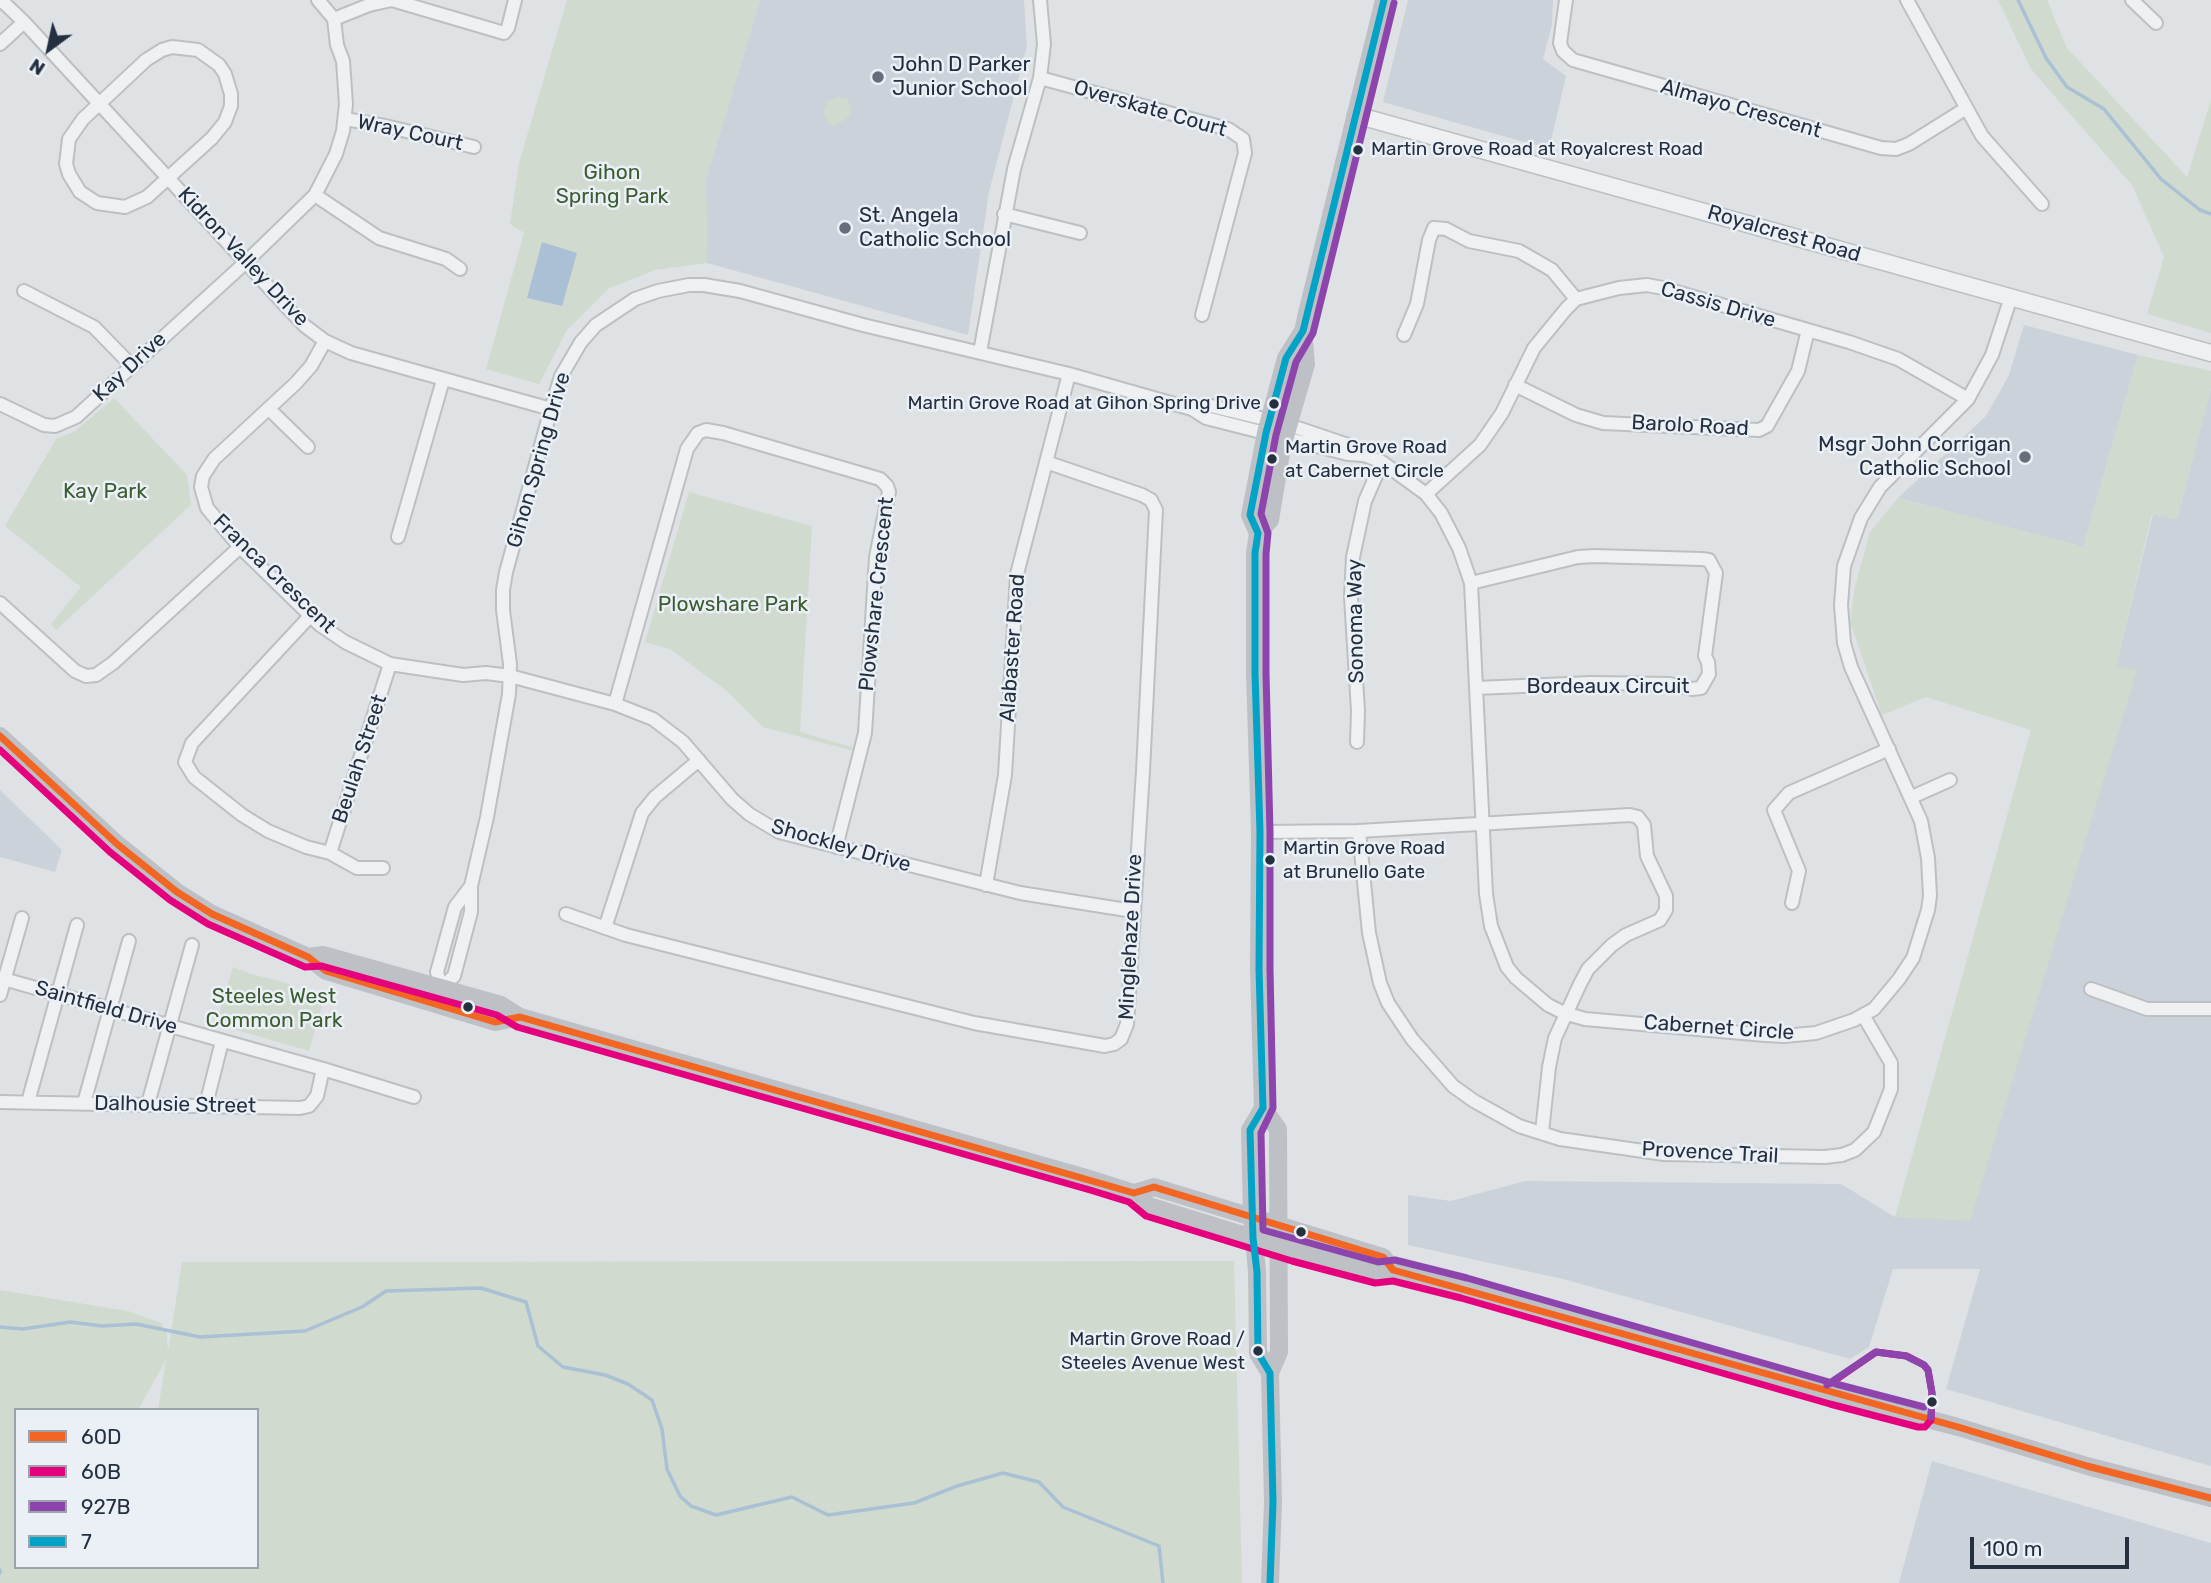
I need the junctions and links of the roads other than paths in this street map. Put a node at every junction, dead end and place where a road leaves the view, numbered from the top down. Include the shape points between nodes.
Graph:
1 (1, 0) edge
2 (318, 0) edge
3 (515, 0) edge
4 (1040, 0) edge
5 (1384, 0) edge
6 (1566, 0) edge
7 (1907, 0) edge
8 (2132, 0) edge
9 (334, 19) junction
10 (24, 22) junction
11 (2156, 23) dead end
12 (0, 44) edge
13 (1040, 78) junction
14 (100, 104) junction
15 (1965, 109) junction
16 (1356, 115) junction
17 (345, 119) junction
18 (474, 147) dead end
19 (169, 178) junction
20 (315, 195) junction
21 (2042, 204) dead end
22 (1004, 214) junction
23 (1080, 233) dead end
24 (246, 262) junction
25 (460, 270) dead end
26 (24, 291) dead end
27 (2011, 297) junction
28 (1576, 299) junction
29 (1202, 315) dead end
30 (1808, 330) junction
31 (1303, 331) junction
32 (1404, 335) dead end
33 (325, 341) junction
34 (979, 352) junction
35 (2211, 353) edge
36 (131, 365) junction
37 (1069, 374) junction
38 (443, 380) junction
39 (1515, 385) junction
40 (1968, 399) junction
41 (1, 405) edge
42 (269, 409) junction
43 (551, 409) junction
44 (1268, 426) junction
45 (1287, 431) junction
46 (308, 447) dead end
47 (1046, 462) junction
48 (1382, 463) junction
49 (1426, 494) junction
50 (1258, 533) junction
51 (398, 537) dead end
52 (240, 547) junction
53 (1471, 583) junction
54 (0, 603) edge
55 (311, 615) junction
56 (390, 664) junction
57 (510, 676) junction
58 (1476, 688) junction
59 (615, 704) junction
60 (0, 737) edge
61 (1357, 742) dead end
62 (1889, 749) junction
63 (699, 760) junction
64 (1950, 780) dead end
65 (1912, 797) junction
66 (1483, 825) junction
67 (1359, 831) junction
68 (1260, 832) junction
69 (836, 847) junction
70 (330, 853) junction
71 (383, 868) dead end
72 (986, 885) junction
73 (1792, 904) dead end
74 (1133, 911) junction
75 (566, 914) dead end
76 (22, 918) dead end
77 (77, 925) dead end
78 (606, 928) junction
79 (129, 941) dead end
80 (192, 945) dead end
81 (2, 979) edge
82 (2091, 989) dead end
83 (0, 995) edge
84 (59, 995) junction
85 (439, 996) junction
86 (111, 1009) junction
87 (2211, 1009) edge
88 (1564, 1013) junction
89 (1863, 1015) junction
90 (169, 1026) junction
91 (222, 1041) junction
92 (323, 1069) junction
93 (414, 1097) dead end
94 (0, 1102) edge
95 (28, 1102) junction
96 (84, 1103) junction
97 (148, 1104) junction
98 (206, 1105) junction
99 (1263, 1108) junction
100 (1542, 1132) junction
101 (1134, 1193) junction
102 (1252, 1216) junction
103 (1279, 1225) junction
104 (1253, 1238) junction
105 (1278, 1246) junction
106 (1393, 1270) junction
107 (1270, 1373) junction
108 (2211, 1498) edge
109 (1270, 1583) edge

1 - 10 street, Kidron Valley Drive
2 - 9 street
3 - 9 street via 504,33 392,1
4 - 13 street via 1044,44
5 - 16 main road
6 - 15 street, Almayo Crescent via 1560,43 1573,60 1881,148 1909,144
7 - 15 street
8 - 11 street
9 - 17 street, Kay Drive via 346,87
10 - 12 street
10 - 14 street, Kidron Valley Drive
13 - 22 street
13 - 29 street, Overskate Court via 1228,129 1243,139 1245,152
14 - 19 street, Kidron Valley Drive
14 - 19 street via 75,129 66,151 69,174 80,192 97,203 125,207 147,197
14 - 19 street via 162,50 189,48 219,65 231,94 229,113 219,130
15 - 21 street via 1982,136
16 - 27 street, Royalcrest Road
16 - 31 main road
17 - 18 street, Wray Court
17 - 20 street, Kay Drive via 336,154
19 - 24 street, Kidron Valley Drive
20 - 24 street, Kay Drive
20 - 25 street via 379,238 446,259
22 - 23 street
22 - 34 street
24 - 33 street, Kidron Valley Drive via 305,326
24 - 36 street, Kay Drive
26 - 36 street via 94,327
27 - 35 street, Royalcrest Road
27 - 40 street, Cabernet Circle via 1992,355
28 - 30 street, Cassis Drive via 1647,285
28 - 32 street via 1552,270 1530,256 1434,228 1417,304
28 - 39 street via 1534,348
30 - 39 street, Barolo Road via 1798,371 1767,426 1759,430 1603,423
30 - 40 street, Cassis Drive via 1898,359
31 - 44 main road via 1286,358
31 - 45 main road via 1306,363
33 - 38 street, Kidron Valley Drive
33 - 42 street, Franca Crescent via 311,366
34 - 37 street, Gihon Spring Drive
34 - 43 street, Gihon Spring Drive via 740,291 678,286 635,299 596,325 569,359
36 - 41 street, Kay Drive via 76,417 55,425 33,421
37 - 44 street, Gihon Spring Drive via 1192,409 1208,405
37 - 47 street, Alabaster Road
38 - 43 street, Kidron Valley Drive
38 - 51 street
39 - 49 street via 1480,445
40 - 62 street, Cabernet Circle via 1880,486 1861,518 1844,566 1844,643
42 - 46 street
42 - 52 street, Franca Crescent via 214,459 203,476 207,508
43 - 57 street, Gihon Spring Drive via 503,590
44 - 45 street, Gihon Spring Drive
44 - 50 main road via 1250,515
45 - 48 street, Cabernet Circle
45 - 50 main road via 1270,520
47 - 72 street, Alabaster Road via 1016,581 1005,775
47 - 74 street, Minglehaze Drive via 1142,495 1156,510
48 - 49 street, Cabernet Circle
48 - 61 street, Sonoma Way via 1365,501 1353,557
49 - 53 street, Cabernet Circle via 1447,524
50 - 68 main road via 1255,641
52 - 54 street via 96,675 75,671
52 - 55 street, Franca Crescent
53 - 58 street, Cabernet Circle
53 - 58 street, Bordeaux Circuit via 1594,556 1702,559 1709,560 1716,573 1705,656 1709,674 1700,688 1591,683
55 - 56 street, Franca Crescent via 345,642
55 - 70 street via 192,743 185,762 194,777 242,815 306,848
56 - 57 street, Franca Crescent via 463,675
56 - 70 street, Beulah Street
57 - 59 street, Shockley Drive
57 - 85 street, Gihon Spring Drive via 487,817 471,886 456,907 438,972
58 - 66 street, Cabernet Circle
59 - 63 street, Shockley Drive via 669,729
59 - 69 street, Plowshare Crescent via 687,449 698,433 723,433 880,479 889,492 876,557 862,751
60 - 85 main road via 117,844 212,914 309,957 323,954
62 - 65 street, Cabernet Circle
62 - 73 street via 1789,793 1774,810 1799,871
63 - 69 street, Shockley Drive via 732,799 766,826
63 - 78 street via 642,813
64 - 65 street
65 - 89 street, Cabernet Circle via 1928,858 1928,910 1913,958 1874,1009
66 - 67 street
66 - 88 street, Cabernet Circle via 1491,926 1507,967 1542,1001
66 - 88 street via 1634,815 1642,822 1647,856 1666,896 1666,910 1660,920 1626,935 1598,957
67 - 68 street
67 - 100 street, Provence Trail via 1369,933 1388,1003 1412,1039 1463,1094 1519,1126
68 - 99 main road
69 - 72 street, Shockley Drive
70 - 71 street via 357,868
72 - 74 street, Shockley Drive
74 - 78 street, Minglehaze Drive via 1127,1024 1121,1039 1105,1046 974,1023
75 - 78 street, Minglehaze Drive
76 - 81 street
77 - 84 street
79 - 86 street
80 - 90 street
81 - 83 street
81 - 84 street, Saintfield Drive
82 - 87 street via 2147,1009
84 - 86 street, Saintfield Drive
84 - 95 street
85 - 101 main road via 500,1005 520,1017
86 - 90 street, Saintfield Drive
86 - 96 street
88 - 89 street, Cabernet Circle via 1585,1019 1784,1037 1831,1030
88 - 100 street via 1549,1067
89 - 100 street, Provence Trail via 1891,1063 1891,1089 1874,1132 1855,1150 1842,1155 1664,1154 1560,1139
90 - 91 street, Saintfield Drive
90 - 97 street
91 - 92 street, Saintfield Drive
91 - 98 street
92 - 93 street, Saintfield Drive
92 - 98 street, Dalhousie Street via 317,1096 309,1106
94 - 95 street, Dalhousie Street
95 - 96 street, Dalhousie Street
96 - 97 street, Dalhousie Street
97 - 98 street, Dalhousie Street
99 - 102 main road via 1250,1130
99 - 103 main road via 1278,1129
101 - 102 main road via 1154,1187
101 - 104 main road via 1149,1206
102 - 103 main road
102 - 104 main road
103 - 105 main road
103 - 106 main road via 1383,1257
104 - 105 main road
104 - 107 main road via 1258,1353
105 - 106 main road via 1378,1273
105 - 107 main road via 1279,1352
106 - 108 main road
107 - 109 main road

